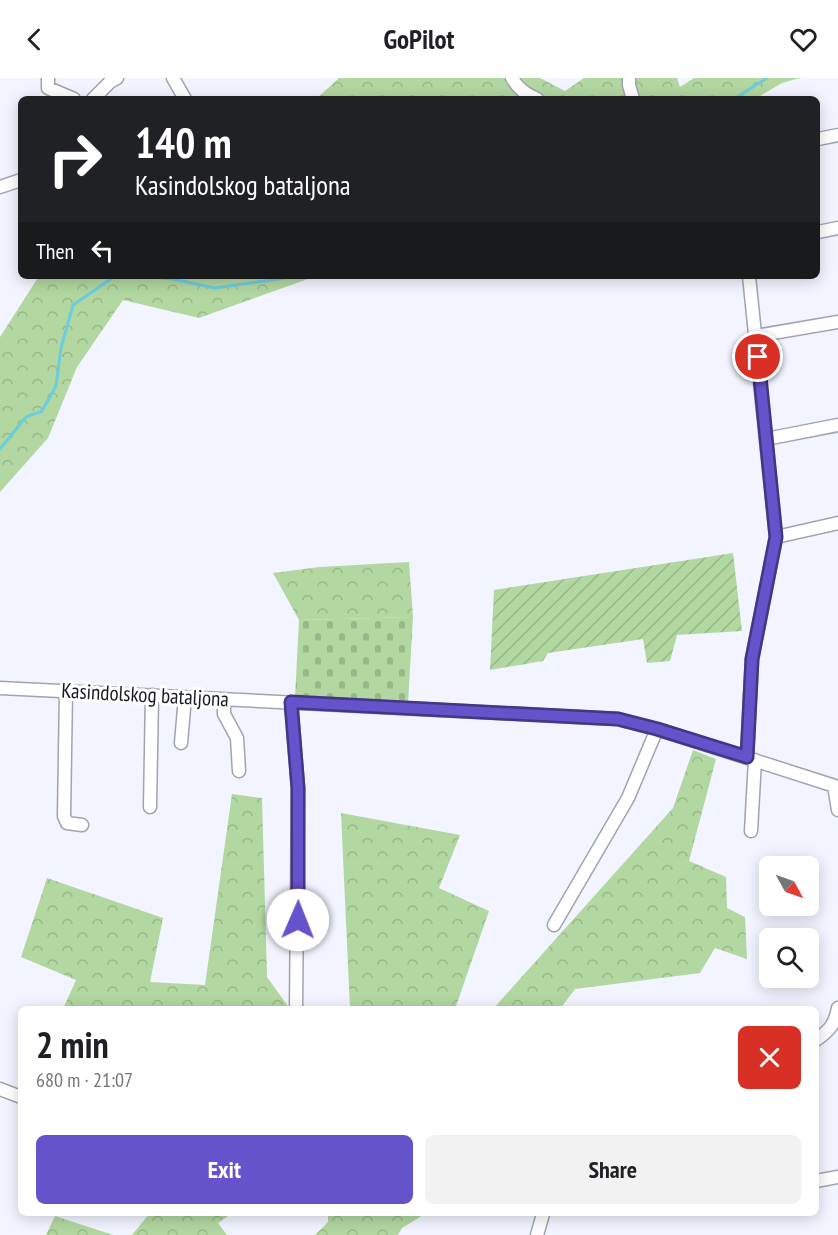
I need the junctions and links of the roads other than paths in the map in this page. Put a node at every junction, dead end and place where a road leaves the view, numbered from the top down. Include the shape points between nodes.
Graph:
1 (48, 78) edge
2 (117, 78) edge
3 (173, 78) edge
4 (512, 78) edge
5 (629, 78) edge
6 (67, 96) edge
7 (96, 96) edge
8 (183, 96) edge
9 (530, 96) edge
10 (632, 96) edge
11 (838, 135) edge
12 (820, 139) edge
13 (18, 181) edge
14 (0, 187) edge
15 (838, 228) edge
16 (820, 232) edge
17 (749, 279) edge
18 (838, 322) edge
19 (756, 336) junction
20 (838, 425) edge
21 (766, 439) junction
22 (838, 524) edge
23 (776, 537) junction
24 (0, 688) edge
25 (66, 691) junction
26 (152, 695) junction
27 (185, 697) junction
28 (224, 699) junction
29 (291, 702) junction
30 (657, 729) junction
31 (181, 743) dead end
32 (751, 759) junction
33 (239, 771) dead end
34 (836, 786) edge
35 (150, 807) dead end
36 (838, 810) edge
37 (82, 825) dead end
38 (751, 831) dead end
39 (554, 925) dead end
40 (296, 1006) edge
41 (838, 1008) edge
42 (834, 1034) edge
43 (819, 1039) edge
44 (0, 1089) edge
45 (18, 1096) edge
46 (838, 1177) edge
47 (819, 1180) edge
48 (542, 1216) edge
49 (537, 1235) edge

1 - 6 street via 48,88
2 - 7 street
3 - 8 street
4 - 9 street
5 - 10 street
11 - 12 street
13 - 14 street
15 - 16 street
17 - 19 street
18 - 19 street
19 - 21 street
20 - 21 street
21 - 23 street
22 - 23 street
23 - 32 street via 752,659
24 - 25 street, Kasindolskog bataljona
25 - 26 street, Kasindolskog bataljona
25 - 37 street via 64,816 67,823
26 - 27 street, Kasindolskog bataljona
26 - 35 street
27 - 28 street, Kasindolskog bataljona
27 - 31 street
28 - 29 street, Kasindolskog bataljona
28 - 33 street via 224,714 237,738
29 - 30 street, Kasindolskog bataljona via 618,719
29 - 40 street via 298,788
30 - 32 street, Kasindolskog bataljona
30 - 39 street via 628,798
32 - 34 street, Kasindolskog bataljona
32 - 38 street
34 - 36 street
41 - 42 street
42 - 43 street
44 - 45 street
46 - 47 street
48 - 49 street

